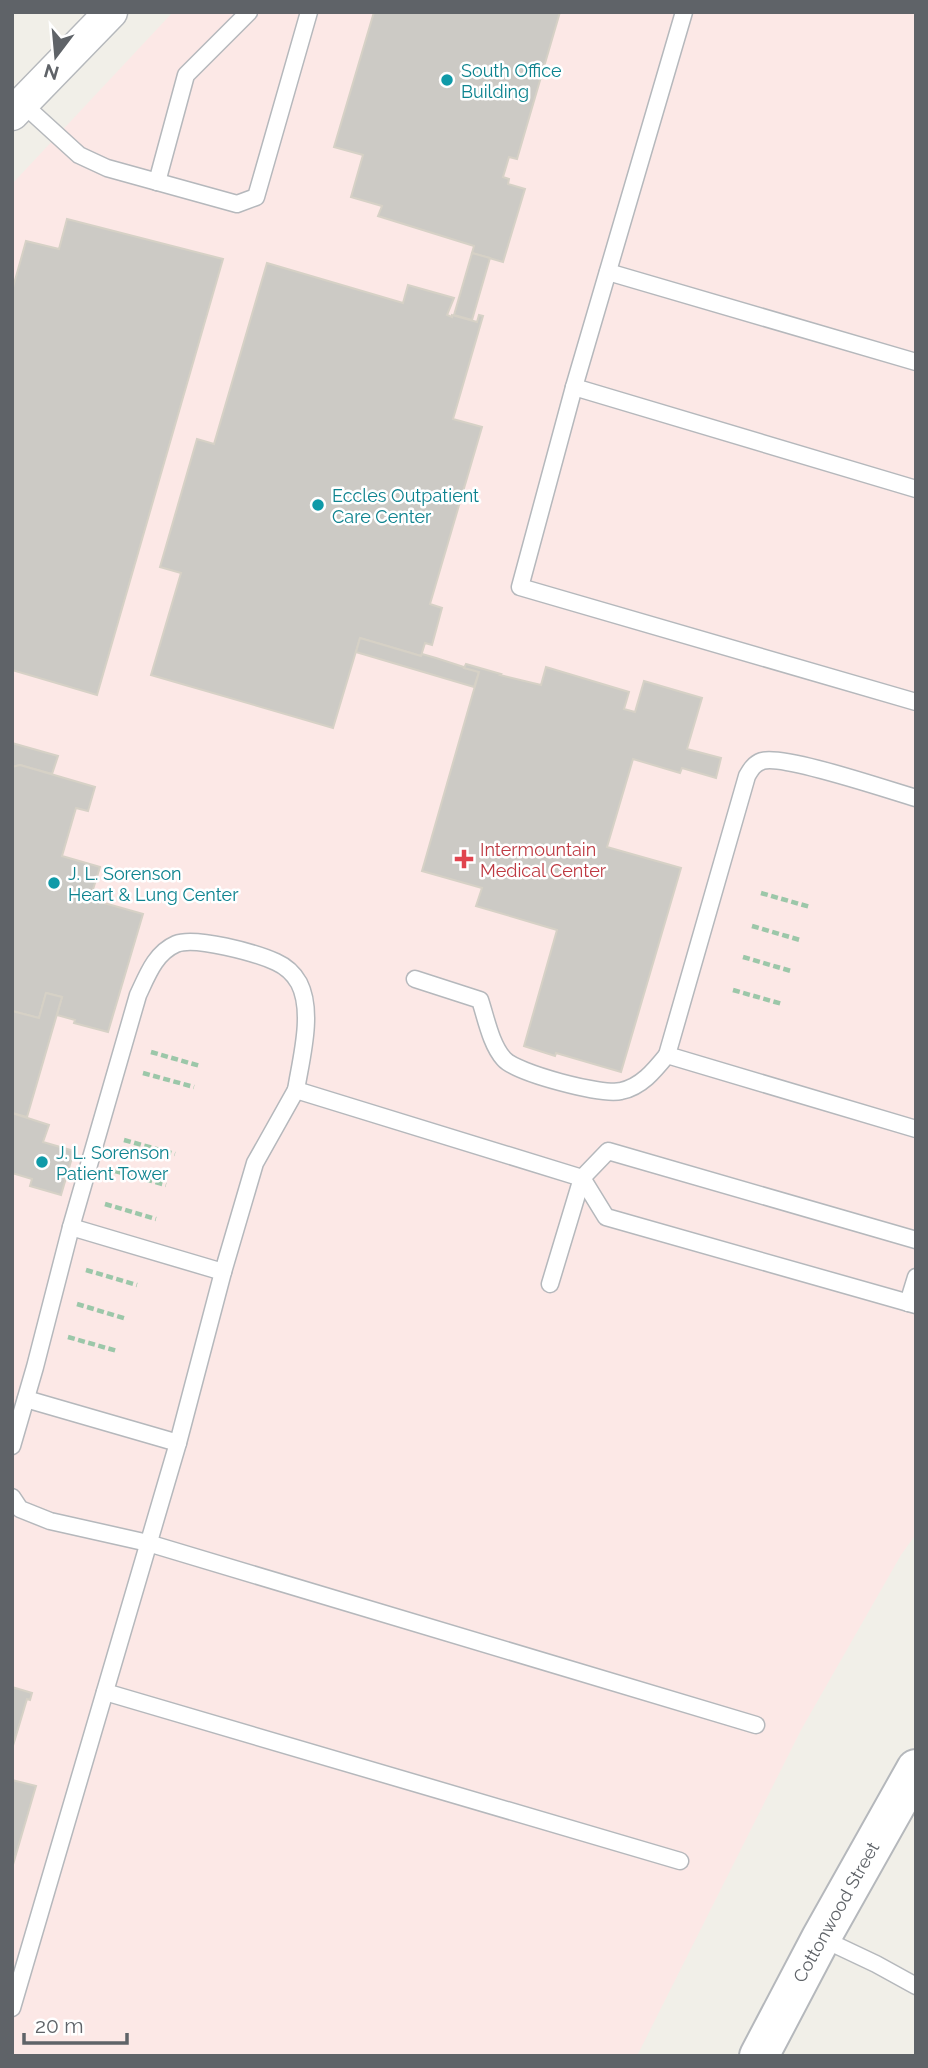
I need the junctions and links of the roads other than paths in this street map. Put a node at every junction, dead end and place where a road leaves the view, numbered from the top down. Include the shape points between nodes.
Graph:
1 (111, 12) edge
2 (248, 12) edge
3 (309, 12) edge
4 (684, 12) edge
5 (17, 109) edge
6 (157, 182) junction
7 (608, 272) junction
8 (916, 362) edge
9 (573, 387) junction
10 (916, 489) edge
11 (916, 702) edge
12 (916, 798) edge
13 (415, 979) dead end
14 (667, 1055) junction
15 (296, 1090) junction
16 (916, 1129) edge
17 (582, 1178) junction
18 (71, 1227) junction
19 (916, 1240) edge
20 (223, 1272) junction
21 (916, 1277) edge
22 (550, 1284) dead end
23 (912, 1304) edge
24 (26, 1398) junction
25 (177, 1443) junction
26 (12, 1446) edge
27 (12, 1497) edge
28 (148, 1543) junction
29 (104, 1692) junction
30 (756, 1725) dead end
31 (916, 1769) edge
32 (680, 1861) dead end
33 (821, 1938) junction
34 (916, 1986) edge
35 (12, 2008) edge
36 (759, 2056) edge

1 - 5 street
2 - 6 lane via 186,75
3 - 6 lane via 256,197 237,204
4 - 7 lane
5 - 6 lane via 79,155
7 - 8 lane
7 - 9 lane
9 - 10 lane
9 - 11 lane via 520,587
12 - 14 lane via 788,761 763,760 753,765
13 - 14 lane via 480,1000 501,1057 522,1070 587,1089 619,1092 646,1079
14 - 16 lane
15 - 17 lane
15 - 18 lane via 306,1002 291,971 277,962 206,943 174,944 155,960 138,995
15 - 20 lane via 255,1163
17 - 19 lane via 608,1151
17 - 22 lane
17 - 23 lane via 606,1217
18 - 20 lane
18 - 24 lane
20 - 25 lane
21 - 23 lane
24 - 25 lane
24 - 26 lane
25 - 28 lane
27 - 28 lane via 20,1509 50,1521
28 - 29 lane
28 - 30 lane
29 - 32 lane
29 - 35 lane
31 - 33 street, Cottonwood Street
33 - 34 lane
33 - 36 street, Cottonwood Street

